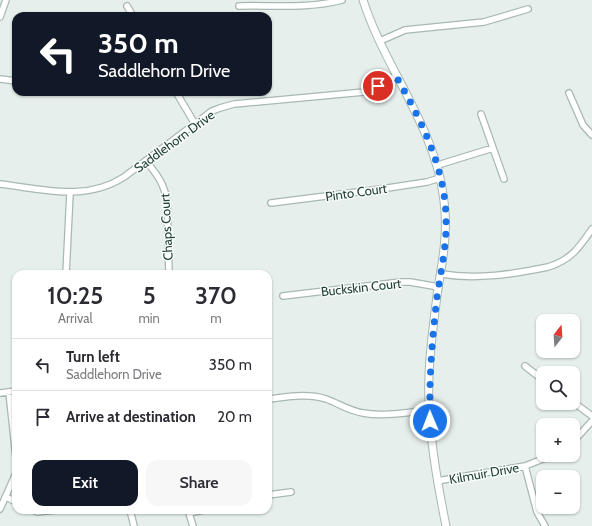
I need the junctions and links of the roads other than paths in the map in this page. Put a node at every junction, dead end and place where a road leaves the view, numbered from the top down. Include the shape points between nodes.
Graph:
1 (6, 0) edge
2 (342, 0) edge
3 (363, 0) edge
4 (127, 6) dead end
5 (239, 6) dead end
6 (528, 9) dead end
7 (131, 12) edge
8 (0, 17) edge
9 (380, 41) junction
10 (396, 76) junction
11 (0, 79) edge
12 (12, 80) edge
13 (569, 93) dead end
14 (178, 96) edge
15 (482, 114) dead end
16 (195, 124) junction
17 (592, 135) edge
18 (493, 148) junction
19 (147, 162) junction
20 (438, 165) junction
21 (440, 178) junction
22 (504, 179) dead end
23 (0, 184) edge
24 (70, 193) junction
25 (271, 203) dead end
26 (592, 229) edge
27 (66, 270) edge
28 (169, 270) edge
29 (442, 274) junction
30 (439, 287) junction
31 (283, 296) dead end
32 (525, 366) dead end
33 (536, 375) edge
34 (9, 392) junction
35 (12, 392) edge
36 (0, 393) edge
37 (272, 399) edge
38 (580, 407) edge
39 (430, 410) junction
40 (592, 416) edge
41 (12, 420) edge
42 (592, 421) edge
43 (580, 434) edge
44 (536, 462) edge
45 (525, 466) junction
46 (437, 481) junction
47 (12, 483) edge
48 (291, 492) dead end
49 (272, 494) edge
50 (6, 497) junction
51 (12, 500) edge
52 (0, 509) edge
53 (131, 514) edge
54 (190, 514) edge
55 (134, 526) edge
56 (193, 526) edge
57 (446, 526) edge
58 (545, 526) edge

1 - 8 street
2 - 5 street via 314,5
3 - 9 street
4 - 7 street
6 - 9 street via 484,22 409,29
9 - 10 street
10 - 16 street, Saddlehorn Drive via 364,92 226,106 212,111
10 - 20 street via 417,114
11 - 12 street
13 - 17 street via 583,126
14 - 16 street
15 - 18 street
16 - 19 street, Saddlehorn Drive
18 - 20 street
18 - 22 street
19 - 24 street, Saddlehorn Drive via 108,186
19 - 28 street, Chaps Court via 165,190
20 - 21 street
21 - 25 street, Pinto Court via 381,189
21 - 29 street via 446,218
23 - 24 street, Saddlehorn Drive
24 - 27 street
26 - 29 street via 574,254 548,267 474,277
29 - 30 street
30 - 31 street, Buckskin Court via 401,282
30 - 39 street via 430,360
32 - 33 street
34 - 35 street
34 - 36 street
34 - 41 street
37 - 39 street via 317,397 354,411 372,414
38 - 40 street
39 - 46 street
42 - 43 street
44 - 45 street, Kilmuir Drive
45 - 46 street, Kilmuir Drive
45 - 58 street via 537,512
46 - 57 street
47 - 50 street
48 - 49 street
50 - 51 street
50 - 52 street
53 - 55 street
54 - 56 street

